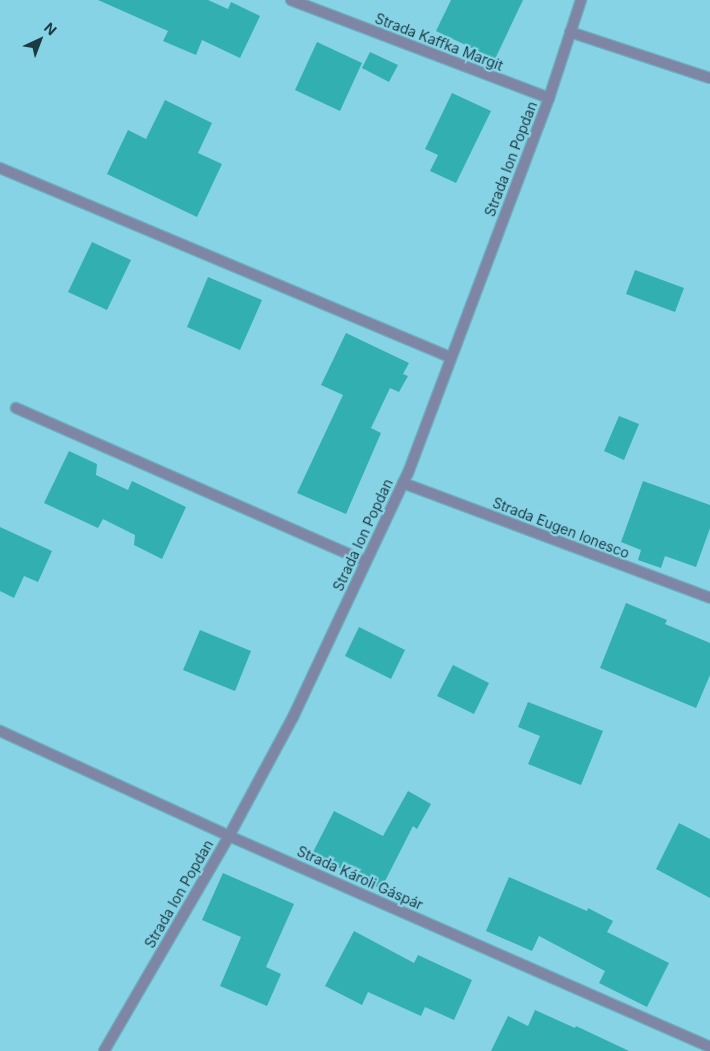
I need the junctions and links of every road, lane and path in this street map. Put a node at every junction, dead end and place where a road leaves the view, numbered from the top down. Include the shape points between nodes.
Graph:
1 (291, 0) edge
2 (581, 0) edge
3 (570, 32) junction
4 (710, 78) edge
5 (549, 98) junction
6 (0, 168) edge
7 (451, 358) junction
8 (16, 408) dead end
9 (403, 483) junction
10 (366, 562) junction
11 (710, 598) edge
12 (0, 731) edge
13 (229, 836) junction
14 (710, 1047) edge
15 (104, 1051) edge

1 - 5 street, Strada Kaffka Margit
2 - 3 street, Strada Ion Popdan
3 - 4 street
3 - 5 street, Strada Ion Popdan
5 - 7 street, Strada Ion Popdan
6 - 7 street
7 - 9 street, Strada Ion Popdan
8 - 10 street
9 - 10 street, Strada Ion Popdan
9 - 11 street, Strada Eugen Ionesco
10 - 13 street, Strada Ion Popdan via 293,717
12 - 13 street, Strada Károli Gáspár
13 - 14 street, Strada Károli Gáspár
13 - 15 street, Strada Ion Popdan

